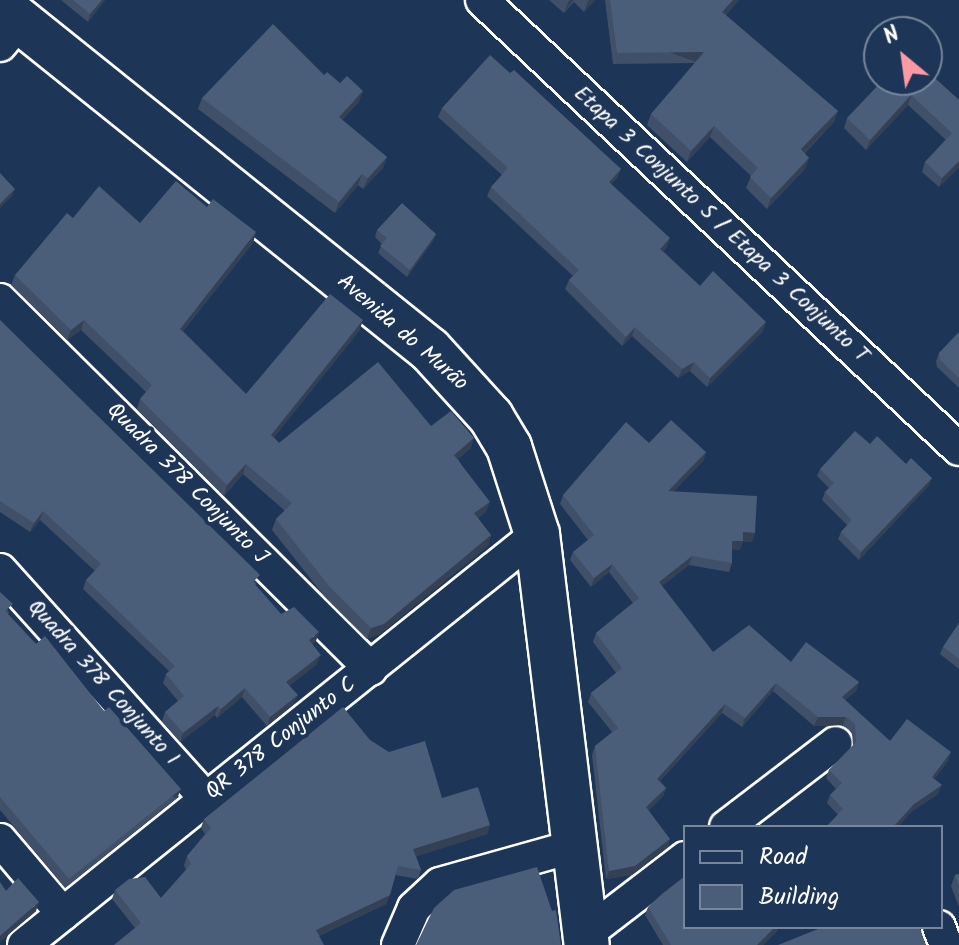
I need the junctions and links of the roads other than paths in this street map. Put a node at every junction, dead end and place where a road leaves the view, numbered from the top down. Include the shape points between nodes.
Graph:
1 (482, 0) edge
2 (7, 23) edge
3 (0, 300) edge
4 (959, 449) edge
5 (537, 534) junction
6 (0, 570) edge
7 (371, 669) junction
8 (836, 743) dead end
9 (205, 798) junction
10 (729, 825) edge
11 (0, 840) edge
12 (572, 847) junction
13 (683, 860) edge
14 (63, 914) junction
15 (587, 940) edge
16 (24, 945) edge
17 (398, 945) edge

1 - 4 street, Etapa 3 Conjunto S / Etapa 3 Conjunto T
2 - 5 street, Avenida do Murão via 463,381 509,447
3 - 7 street, Quadra 378 Conjunto J
5 - 7 street, QR 378 Conjunto C
5 - 12 street, Avenida do Murão
6 - 9 street, Quadra 378 Conjunto I
7 - 9 street, QR 378 Conjunto C
8 - 10 street
9 - 14 street, QR 378 Conjunto C
11 - 14 street
12 - 15 street, Avenida do Murão
12 - 17 street via 440,884 414,908
13 - 15 street
14 - 16 street, QR 378 Conjunto C

